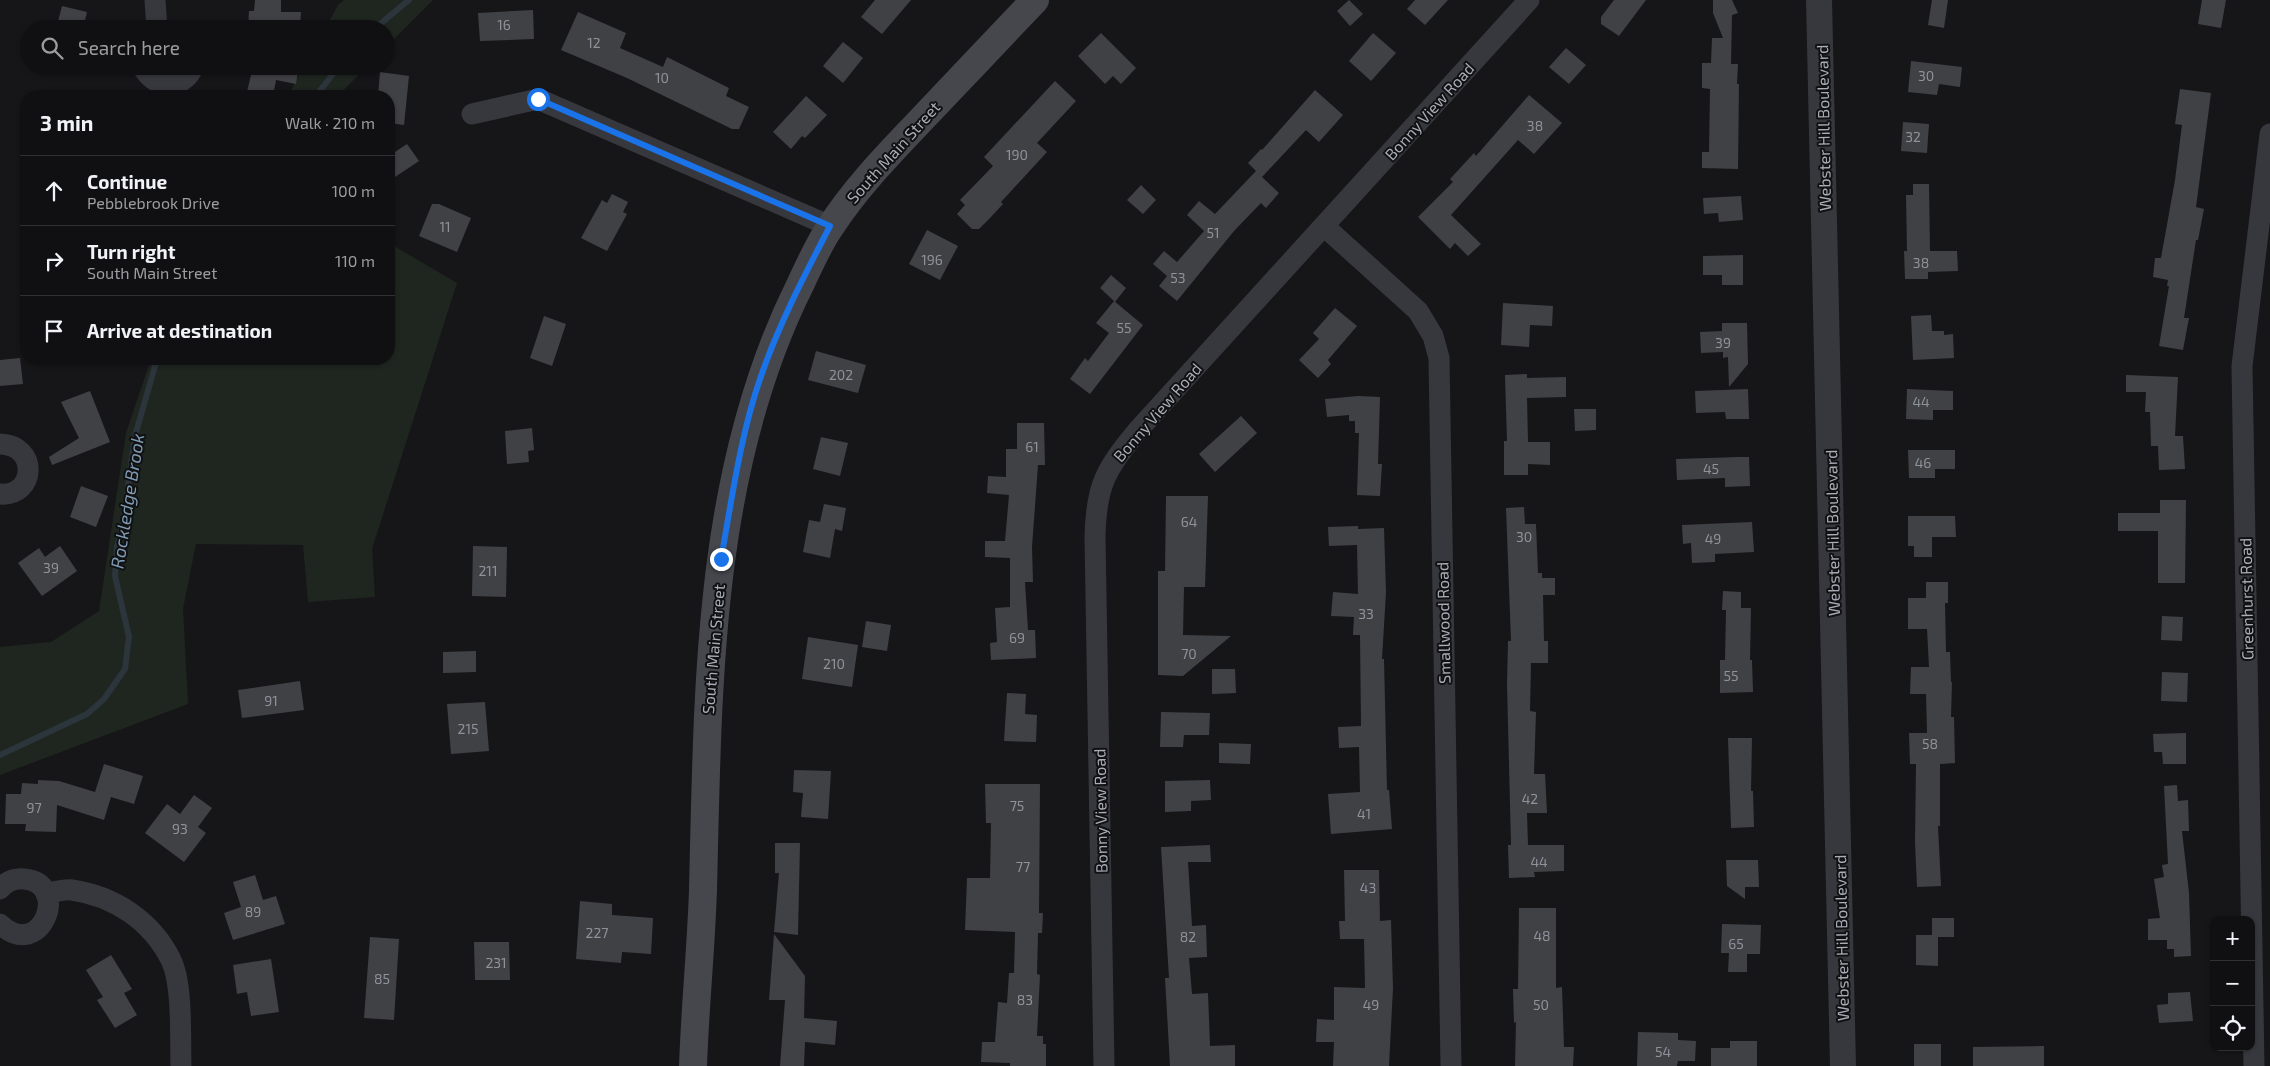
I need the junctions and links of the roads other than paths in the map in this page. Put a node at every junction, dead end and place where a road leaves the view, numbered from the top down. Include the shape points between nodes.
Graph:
1 (155, 0) edge
2 (1035, 0) edge
3 (1529, 0) edge
4 (1819, 0) edge
5 (156, 20) edge
6 (148, 75) edge
7 (188, 75) edge
8 (472, 114) dead end
9 (2270, 134) edge
10 (830, 226) junction
11 (1325, 227) junction
12 (0, 444) edge
13 (0, 494) edge
14 (0, 889) edge
15 (46, 894) junction
16 (0, 924) edge
17 (181, 1066) edge
18 (693, 1066) edge
19 (1104, 1066) edge
20 (1451, 1066) edge
21 (1843, 1066) edge
22 (2254, 1066) edge

1 - 5 street
2 - 10 main road, South Main Street via 870,173
3 - 11 street, Bonny View Road
4 - 21 street, Webster Hill Boulevard
6 - 7 street via 152,80 168,85 184,80
8 - 10 street via 538,99
9 - 22 street, Greenhurst Road via 2242,366
10 - 18 main road, South Main Street via 784,316 759,381 741,453 721,559 707,712
11 - 19 street, Bonny View Road via 1139,429 1116,457 1102,485 1095,538
11 - 20 street, Smallwood Road via 1418,311 1433,336 1438,358
12 - 13 street via 8,444 22,453 28,468 24,484 11,493
14 - 15 street via 9,882 26,879
15 - 16 street via 49,902 46,920 33,932 16,934
15 - 17 street via 71,889 119,904 147,925 171,960 178,992

